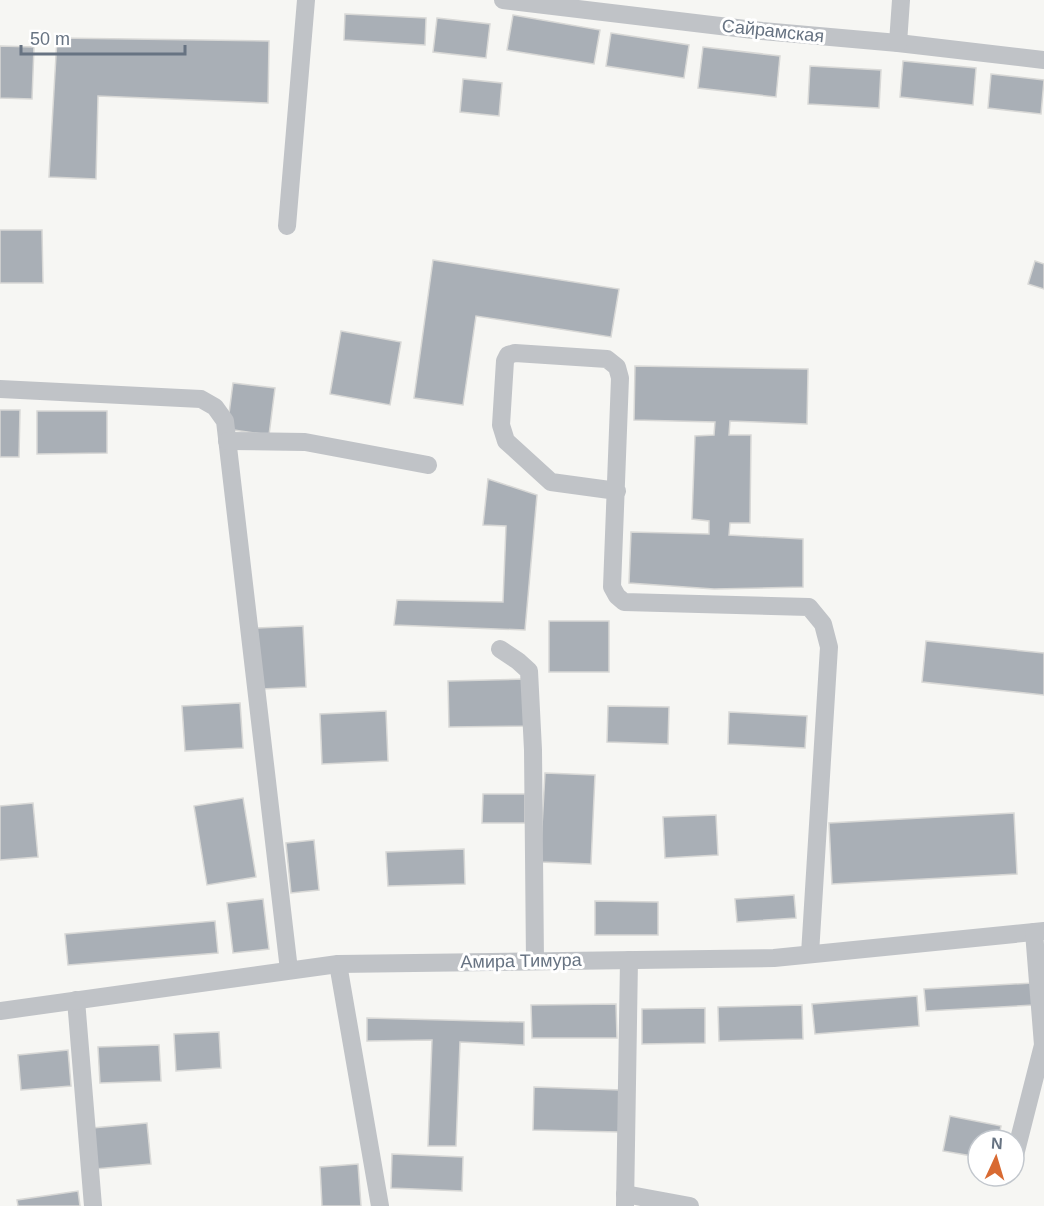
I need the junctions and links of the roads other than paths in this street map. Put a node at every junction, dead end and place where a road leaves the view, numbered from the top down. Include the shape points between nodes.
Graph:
1 (306, 0) edge
2 (503, 0) edge
3 (902, 0) edge
4 (898, 43) junction
5 (1044, 60) edge
6 (287, 226) dead end
7 (0, 389) edge
8 (227, 441) junction
9 (428, 465) dead end
10 (617, 490) junction
11 (500, 649) dead end
12 (1039, 932) edge
13 (810, 954) junction
14 (629, 960) junction
15 (535, 961) junction
16 (338, 964) junction
17 (289, 970) junction
18 (76, 1000) junction
19 (0, 1011) edge
20 (1022, 1128) edge
21 (625, 1200) edge
22 (93, 1206) edge
23 (380, 1206) edge
24 (690, 1206) edge

1 - 6 street
2 - 4 street, Сайрамская
3 - 4 street
4 - 5 street, Сайрамская
7 - 8 street via 201,399 215,407 225,422
8 - 9 street via 305,442
8 - 17 street
10 - 10 street via 617,367 607,359 515,352 508,355 501,425 506,441 551,482
10 - 13 street via 612,587 624,602 809,607 823,624 829,647
11 - 15 street via 529,671
12 - 13 street, Амира Тимура
12 - 20 street via 1042,1045
13 - 14 street, Амира Тимура
14 - 15 street, Амира Тимура
14 - 21 street
15 - 16 street, Амира Тимура
16 - 17 street, Амира Тимура
16 - 23 street
17 - 18 street, Амира Тимура
18 - 19 street, Амира Тимура
18 - 22 street
21 - 24 street

